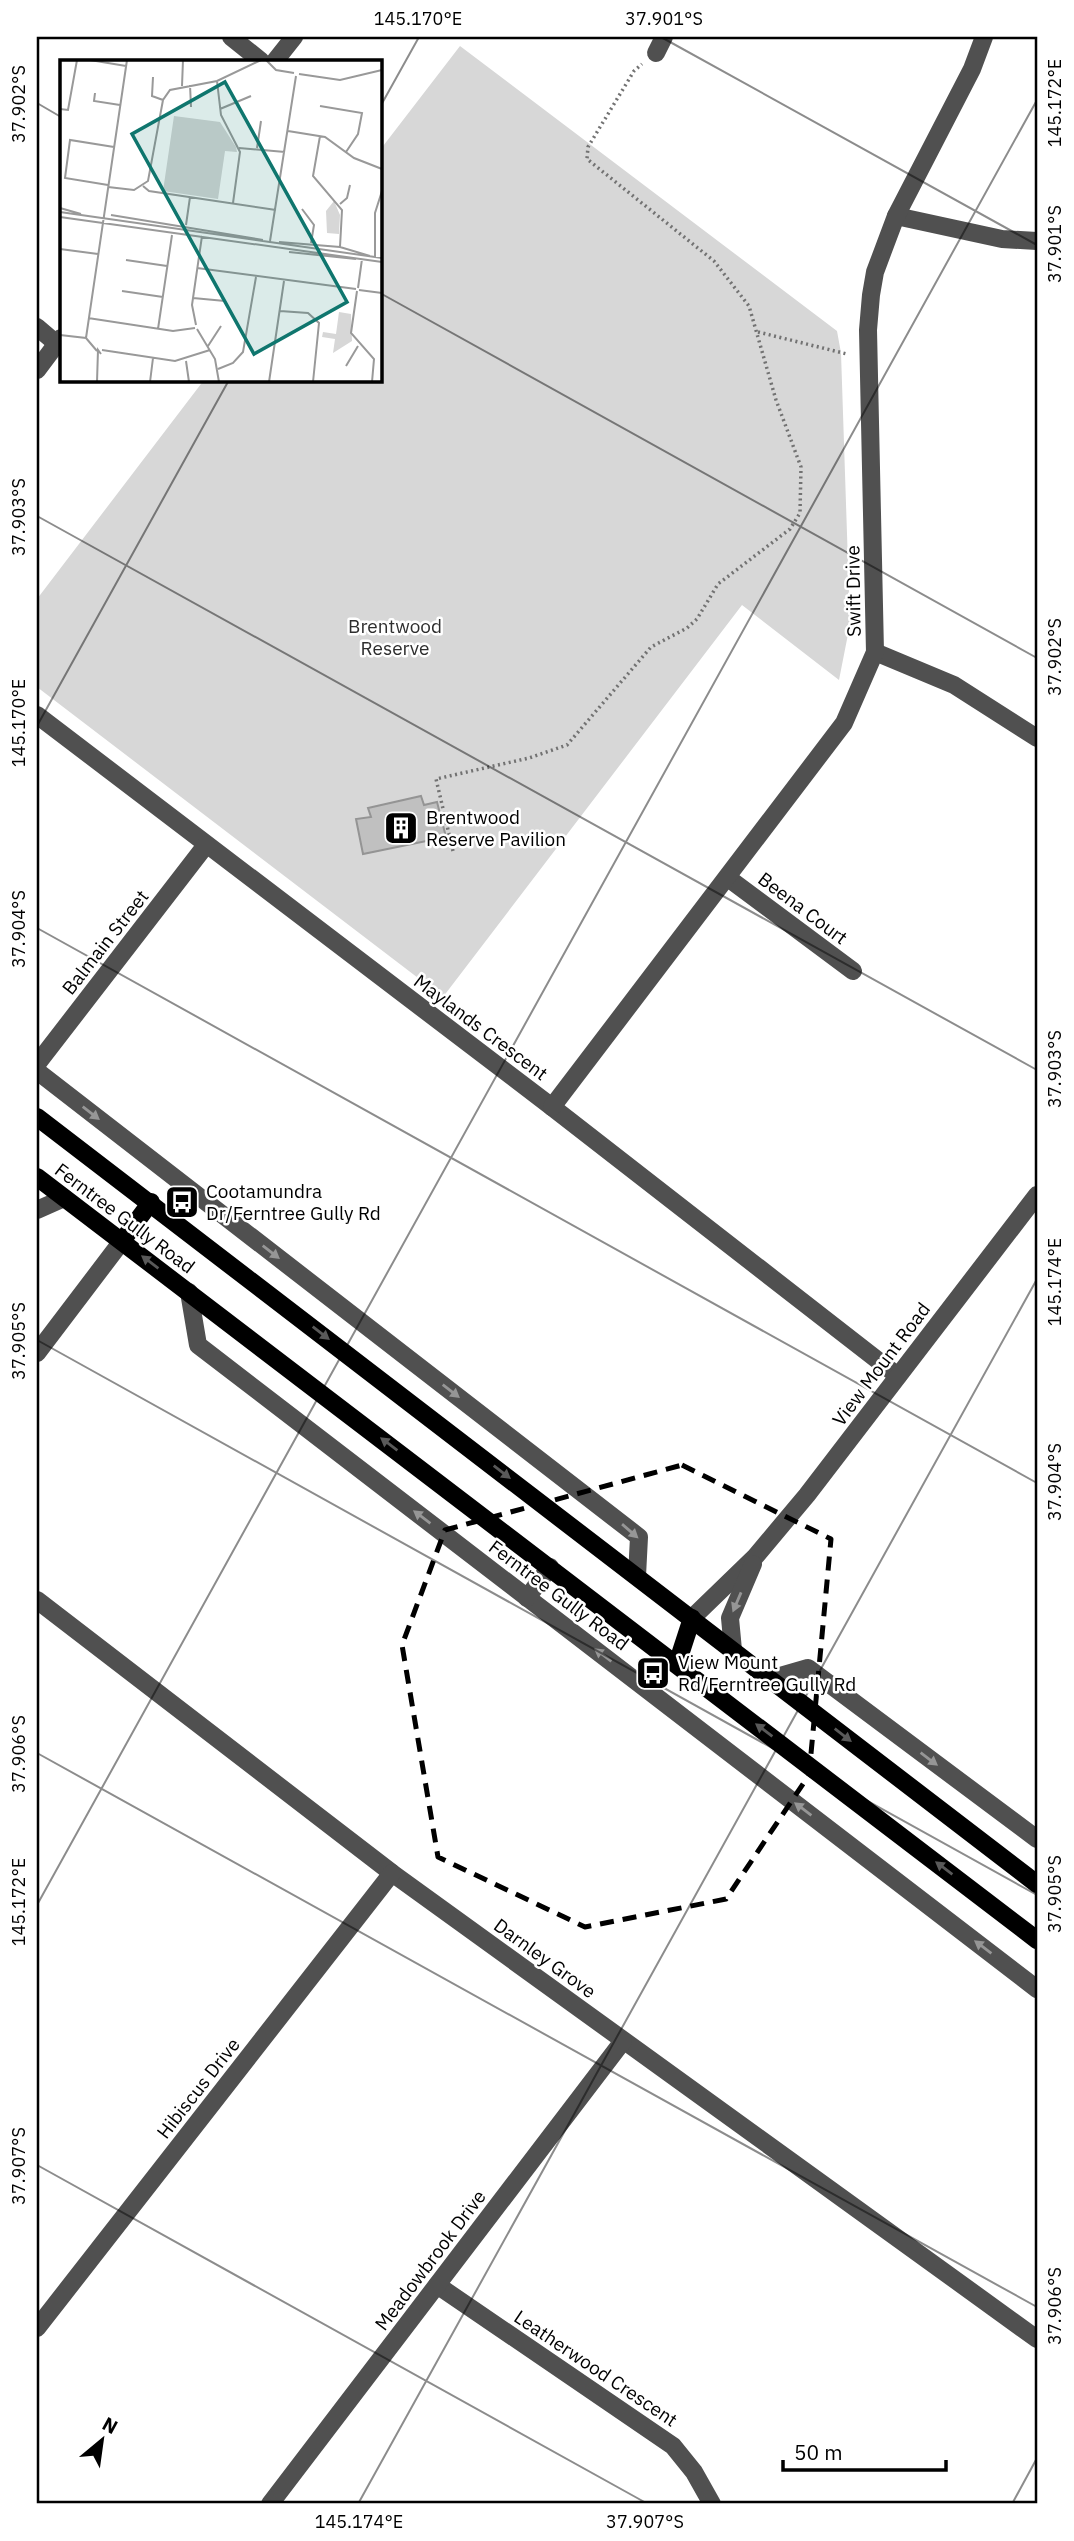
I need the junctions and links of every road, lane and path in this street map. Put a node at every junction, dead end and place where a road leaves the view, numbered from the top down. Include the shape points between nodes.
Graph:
1 (231, 37) edge
2 (294, 37) edge
3 (985, 37) edge
4 (660, 45) edge
5 (260, 60) edge
6 (276, 60) edge
7 (896, 216) junction
8 (1037, 241) edge
9 (37, 327) edge
10 (758, 332) junction
11 (59, 341) edge
12 (847, 354) dead end
13 (37, 370) edge
14 (875, 652) junction
15 (37, 715) edge
16 (1037, 737) edge
17 (206, 845) junction
18 (453, 851) dead end
19 (727, 878) junction
20 (853, 971) dead end
21 (37, 1064) edge
22 (37, 1071) edge
23 (552, 1107) junction
24 (37, 1117) edge
25 (37, 1177) edge
26 (1037, 1195) edge
27 (64, 1198) junction
28 (151, 1202) junction
29 (37, 1210) edge
30 (122, 1241) junction
31 (189, 1292) junction
32 (37, 1353) edge
33 (898, 1376) junction
34 (755, 1557) junction
35 (550, 1567) junction
36 (637, 1576) junction
37 (527, 1598) junction
38 (37, 1600) edge
39 (692, 1618) junction
40 (733, 1650) junction
41 (677, 1664) junction
42 (770, 1679) junction
43 (1037, 1839) edge
44 (392, 1873) junction
45 (1037, 1884) edge
46 (1037, 1940) edge
47 (1037, 1989) edge
48 (623, 2041) junction
49 (438, 2286) junction
50 (37, 2329) edge
51 (1037, 2339) edge
52 (279, 2501) edge
53 (712, 2504) edge

1 - 5 street
2 - 6 street
3 - 7 street, Swift Drive
4 - 10 path via 634,71 591,141 587,159 714,261 749,306
7 - 8 street via 1002,239
7 - 14 street, Swift Drive via 875,272 868,330
9 - 11 street
10 - 12 path
10 - 18 path via 801,467 800,513 790,529 718,584 687,628 652,647 567,745 436,779
11 - 13 street
14 - 16 street via 954,685
14 - 19 street, Swift Drive via 844,723
15 - 17 street, Maylands Crescent
17 - 21 street, Balmain Street
17 - 23 street, Maylands Crescent
19 - 20 street, Beena Court
19 - 23 street, Swift Drive
22 -> 36 street via 639,1537
23 - 33 street, Maylands Crescent
24 - 28 main road, Ferntree Gully Road
25 - 27 main road, Ferntree Gully Road
26 - 33 street, View Mount Road
27 - 29 street
27 - 30 main road, Ferntree Gully Road
28 - 30 main road
28 -> 36 main road, Ferntree Gully Road
31 -> 30 main road, Ferntree Gully Road
30 - 32 street
35 -> 31 main road, Ferntree Gully Road
37 -> 31 street, Ferntree Gully Road via 198,1345
33 - 34 street, View Mount Road
34 - 39 street, View Mount Road
34 -> 40 street, View Mount Road via 730,1618
35 - 37 street
35 - 41 main road, Ferntree Gully Road
36 - 39 main road, Ferntree Gully Road
47 -> 37 street, Ferntree Gully Road
38 - 44 street, Darnley Grove
39 - 40 main road, Ferntree Gully Road
39 - 41 main road
40 - 42 main road, Ferntree Gully Road
46 -> 41 main road, Ferntree Gully Road
42 -> 43 street via 808,1668
42 -> 45 main road, Ferntree Gully Road
44 - 48 street, Darnley Grove
44 - 50 street, Hibiscus Drive
48 - 49 street, Meadowbrook Drive
48 - 51 street, Darnley Grove
49 - 52 street, Meadowbrook Drive
49 - 53 street, Leatherwood Crescent via 673,2446

